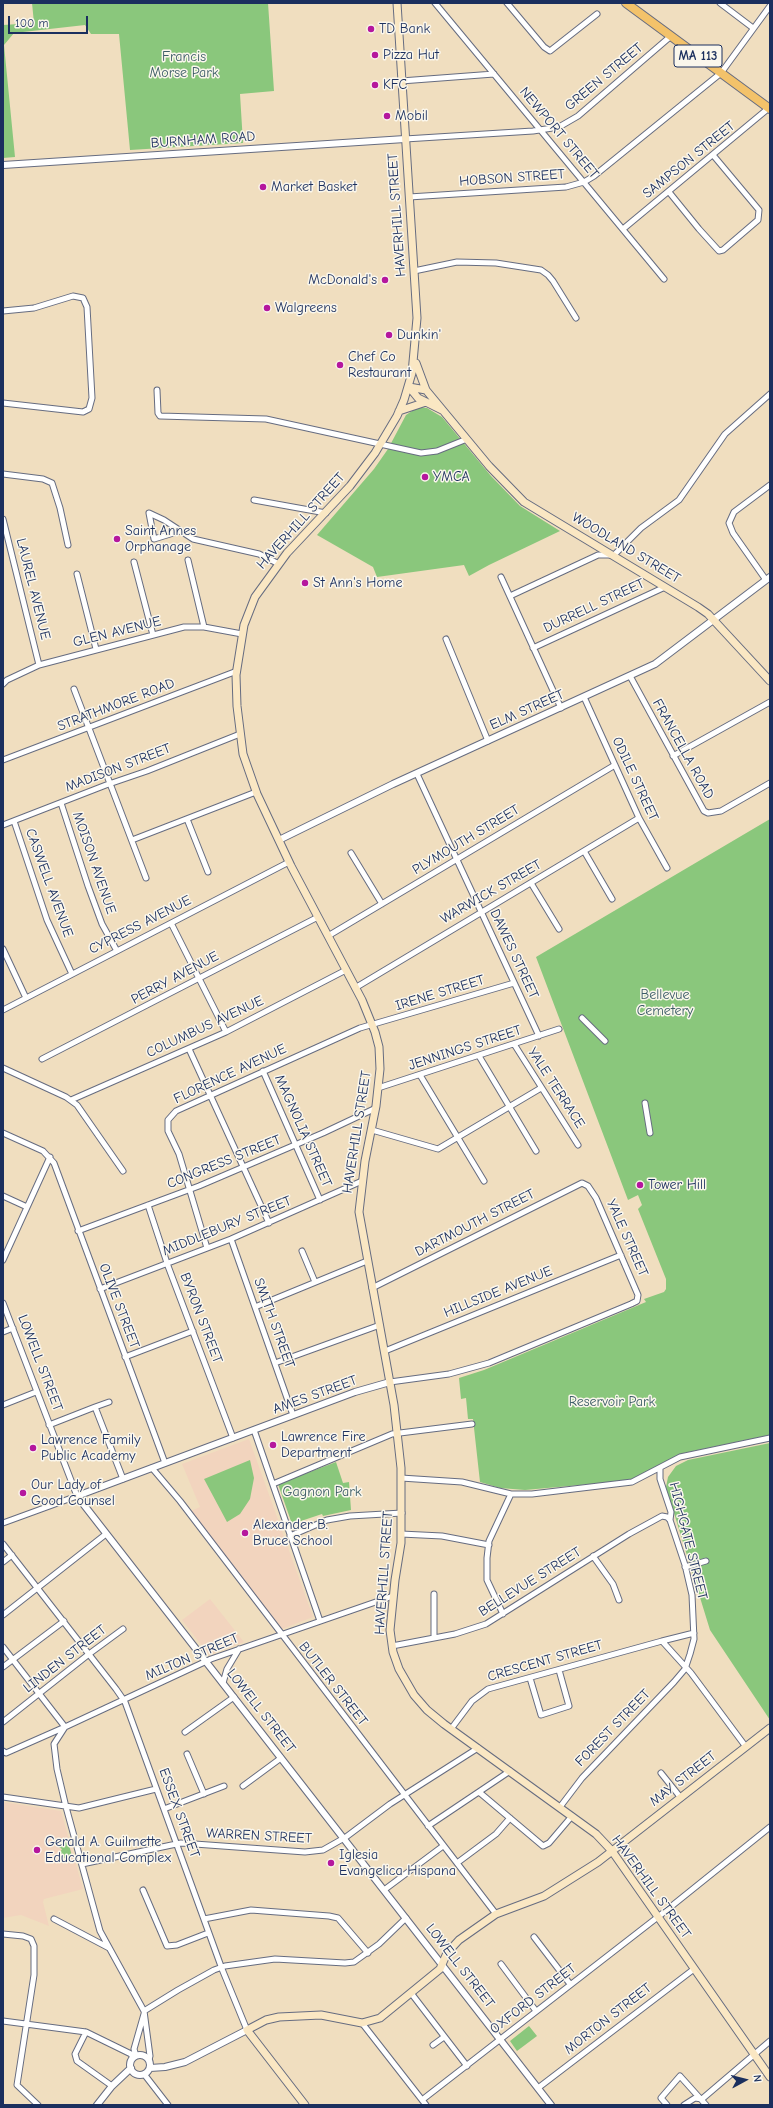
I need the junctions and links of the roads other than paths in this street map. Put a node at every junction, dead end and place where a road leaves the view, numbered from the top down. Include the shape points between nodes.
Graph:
1 (397, 3) edge
2 (435, 3) edge
3 (507, 3) edge
4 (720, 3) edge
5 (632, 5) edge
6 (770, 6) edge
7 (597, 14) dead end
8 (753, 28) junction
9 (671, 36) junction
10 (721, 73) junction
11 (494, 74) junction
12 (401, 81) junction
13 (770, 108) edge
14 (541, 130) junction
15 (405, 139) junction
16 (713, 155) junction
17 (3, 165) edge
18 (584, 182) junction
19 (668, 192) junction
20 (409, 198) junction
21 (623, 229) junction
22 (414, 271) junction
23 (664, 279) dead end
24 (3, 310) edge
25 (576, 318) dead end
26 (415, 359) junction
27 (409, 387) junction
28 (158, 390) dead end
29 (426, 390) junction
30 (770, 394) edge
31 (426, 402) junction
32 (3, 404) edge
33 (399, 411) junction
34 (443, 411) junction
35 (467, 439) junction
36 (380, 445) junction
37 (3, 474) edge
38 (770, 485) edge
39 (254, 500) dead end
40 (326, 513) junction
41 (3, 519) edge
42 (180, 531) junction
43 (68, 545) dead end
44 (614, 555) junction
45 (188, 560) dead end
46 (134, 562) dead end
47 (279, 564) junction
48 (77, 574) dead end
49 (501, 577) dead end
50 (768, 579) edge
51 (665, 587) junction
52 (510, 596) junction
53 (713, 620) junction
54 (204, 627) junction
55 (242, 634) junction
56 (153, 635) junction
57 (446, 639) dead end
58 (534, 648) junction
59 (96, 649) junction
60 (39, 665) junction
61 (236, 671) junction
62 (630, 676) junction
63 (770, 681) edge
64 (3, 684) edge
65 (74, 689) dead end
66 (584, 697) junction
67 (770, 702) edge
68 (561, 708) junction
69 (89, 728) junction
70 (240, 734) junction
71 (488, 742) junction
72 (673, 756) junction
73 (3, 760) edge
74 (615, 765) junction
75 (417, 774) junction
76 (770, 783) edge
77 (110, 784) junction
78 (256, 792) junction
79 (61, 802) junction
80 (639, 818) junction
81 (187, 819) junction
82 (14, 821) junction
83 (3, 825) edge
84 (132, 840) junction
85 (279, 840) junction
86 (584, 851) junction
87 (351, 853) dead end
88 (457, 860) junction
89 (289, 862) junction
90 (667, 868) dead end
91 (208, 872) dead end
92 (146, 878) dead end
93 (531, 883) junction
94 (612, 899) dead end
95 (382, 904) junction
96 (481, 912) junction
97 (318, 917) junction
98 (171, 923) junction
99 (559, 929) dead end
100 (328, 936) junction
101 (3, 949) edge
102 (117, 951) junction
103 (346, 970) junction
104 (72, 974) junction
105 (200, 979) junction
106 (514, 983) junction
107 (355, 988) junction
108 (26, 998) junction
109 (3, 1010) edge
110 (582, 1018) dead end
111 (372, 1026) junction
112 (559, 1029) dead end
113 (226, 1032) junction
114 (539, 1036) junction
115 (606, 1041) dead end
116 (514, 1044) junction
117 (189, 1049) junction
118 (479, 1056) junction
119 (42, 1059) dead end
120 (3, 1068) edge
121 (263, 1071) junction
122 (420, 1074) junction
123 (378, 1088) junction
124 (541, 1088) junction
125 (210, 1095) junction
126 (71, 1100) junction
127 (645, 1103) dead end
128 (510, 1107) junction
129 (376, 1108) junction
130 (372, 1130) junction
131 (3, 1133) edge
132 (650, 1133) dead end
133 (458, 1137) junction
134 (296, 1145) junction
135 (578, 1145) dead end
136 (536, 1151) dead end
137 (50, 1157) junction
138 (244, 1168) junction
139 (123, 1171) dead end
140 (362, 1181) junction
141 (484, 1181) dead end
142 (588, 1186) joint
143 (190, 1190) junction
144 (3, 1196) edge
145 (320, 1200) junction
146 (148, 1205) junction
147 (27, 1207) junction
148 (269, 1223) junction
149 (78, 1231) junction
150 (231, 1239) junction
151 (207, 1248) junction
152 (302, 1251) dead end
153 (621, 1255) junction
154 (3, 1260) edge
155 (367, 1261) junction
156 (167, 1264) junction
157 (315, 1282) junction
158 (372, 1288) junction
159 (100, 1289) junction
160 (637, 1301) joint
161 (3, 1303) edge
162 (255, 1307) junction
163 (380, 1325) junction
164 (13, 1328) junction
165 (193, 1330) junction
166 (3, 1332) edge
167 (384, 1351) junction
168 (125, 1357) junction
169 (276, 1363) junction
170 (390, 1382) junction
171 (36, 1392) junction
172 (109, 1402) dead end
173 (3, 1405) edge
174 (95, 1407) junction
175 (293, 1415) junction
176 (472, 1424) dead end
177 (49, 1425) junction
178 (254, 1430) junction
179 (397, 1433) junction
180 (233, 1438) junction
181 (770, 1438) edge
182 (165, 1463) junction
183 (152, 1468) junction
184 (660, 1468) junction
185 (401, 1478) junction
186 (123, 1479) junction
187 (273, 1484) junction
188 (511, 1494) junction
189 (77, 1496) junction
190 (402, 1513) junction
191 (670, 1520) junction
192 (3, 1523) edge
193 (106, 1534) junction
194 (401, 1534) junction
195 (290, 1536) junction
196 (3, 1544) edge
197 (489, 1545) junction
198 (12, 1555) junction
199 (593, 1556) junction
200 (706, 1561) dead end
201 (3, 1562) edge
202 (685, 1567) junction
203 (38, 1588) junction
204 (434, 1594) dead end
205 (393, 1596) junction
206 (619, 1600) dead end
207 (503, 1614) junction
208 (3, 1615) edge
209 (64, 1620) junction
210 (320, 1621) junction
211 (123, 1630) dead end
212 (694, 1633) junction
213 (281, 1635) junction
214 (434, 1638) junction
215 (662, 1641) junction
216 (392, 1646) junction
217 (3, 1648) edge
218 (239, 1649) junction
219 (89, 1654) junction
220 (13, 1660) junction
221 (206, 1661) junction
222 (3, 1667) edge
223 (685, 1667) junction
224 (559, 1670) junction
225 (530, 1678) junction
226 (223, 1683) junction
227 (39, 1694) junction
228 (234, 1697) junction
229 (123, 1700) junction
230 (3, 1722) edge
231 (65, 1727) junction
232 (770, 1728) edge
233 (451, 1729) junction
234 (185, 1732) dead end
235 (746, 1747) junction
236 (478, 1748) junction
237 (4, 1752) edge
238 (187, 1754) dead end
239 (281, 1758) junction
240 (510, 1771) junction
241 (662, 1773) dead end
242 (224, 1786) dead end
243 (243, 1786) dead end
244 (156, 1789) junction
245 (479, 1792) junction
246 (204, 1794) junction
247 (404, 1796) junction
248 (3, 1797) edge
249 (681, 1798) junction
250 (66, 1807) junction
251 (560, 1807) junction
252 (164, 1809) junction
253 (572, 1816) junction
254 (510, 1818) junction
255 (428, 1826) junction
256 (770, 1827) edge
257 (344, 1838) junction
258 (176, 1844) junction
259 (443, 1846) junction
260 (612, 1851) junction
261 (456, 1863) junction
262 (82, 1864) junction
263 (143, 1890) dead end
264 (384, 1890) junction
265 (496, 1914) junction
266 (658, 1917) junction
267 (406, 1918) junction
268 (204, 1919) junction
269 (54, 1920) dead end
270 (208, 1933) junction
271 (3, 1934) edge
272 (534, 1937) dead end
273 (109, 1948) junction
274 (368, 1953) junction
275 (501, 1964) dead end
276 (442, 1965) junction
277 (221, 1968) junction
278 (694, 1969) junction
279 (570, 1984) junction
280 (411, 1993) junction
281 (144, 2011) junction
282 (536, 2011) junction
283 (3, 2021) edge
284 (362, 2023) junction
285 (26, 2024) junction
286 (247, 2030) junction
287 (86, 2032) junction
288 (444, 2037) junction
289 (500, 2039) junction
290 (770, 2041) edge
291 (433, 2045) dead end
292 (755, 2056) junction
293 (135, 2057) junction
294 (149, 2060) junction
295 (467, 2066) junction
296 (131, 2068) junction
297 (150, 2068) junction
298 (144, 2074) junction
299 (770, 2077) edge
300 (112, 2086) junction
301 (538, 2088) junction
302 (702, 2099) junction
303 (422, 2100) junction
304 (38, 2105) edge
305 (97, 2105) edge
306 (168, 2105) edge
307 (305, 2105) edge
308 (426, 2105) edge
309 (551, 2105) edge
310 (667, 2105) edge
311 (684, 2105) edge
312 (706, 2105) edge

1 - 12 main road, HAVERHILL STREET
2 - 11 street, NEWPORT STREET
3 - 7 street via 550,51
4 - 8 street
5 - 9 main road, MA 113
6 - 8 street, HOBSON STREET
8 - 10 street, HOBSON STREET
9 - 10 main road, MA 113
9 - 14 street, GREEN STREET via 578,116 558,127
10 - 13 main road, MA 113
10 - 18 street, HOBSON STREET
11 - 12 street
11 - 14 street, NEWPORT STREET
12 - 15 main road, HAVERHILL STREET
13 - 16 street, SAMPSON STREET
14 - 15 street, GREEN STREET
14 - 18 street, NEWPORT STREET
15 - 17 street, BURNHAM ROAD
15 - 20 main road, HAVERHILL STREET
16 - 19 street, SAMPSON STREET
16 - 19 street via 759,210 759,216 750,226 719,251
18 - 20 street, HOBSON STREET via 566,187
18 - 21 street, NEWPORT STREET
19 - 21 street, SAMPSON STREET
20 - 22 main road, HAVERHILL STREET
21 - 23 street, NEWPORT STREET
22 - 25 street via 458,262 480,262 541,270 551,278
22 - 26 main road, HAVERHILL STREET via 417,318
24 - 32 street via 34,308 73,296 83,298 87,307 92,398 89,409 83,412
26 - 27 main road, HAVERHILL STREET
26 - 29 main road, WOODLAND STREET
27 - 29 main road
27 - 31 main road, WOODLAND STREET via 418,398
27 - 33 main road, HAVERHILL STREET
28 - 36 street via 160,416 266,419
29 - 34 main road, WOODLAND STREET
30 - 44 street via 725,434 679,500 641,528
31 - 33 main road
31 - 34 main road, WOODLAND STREET
33 - 36 main road, HAVERHILL STREET
34 - 35 main road, WOODLAND STREET
35 - 36 street via 426,453
35 - 44 main road, WOODLAND STREET via 494,472 524,502
36 - 40 main road, HAVERHILL STREET via 350,486
37 - 43 street via 43,479 52,483
38 - 50 street via 734,512 729,522 733,533
39 - 40 street
40 - 47 main road, HAVERHILL STREET
41 - 60 street, LAUREL AVENUE
42 - 42 street via 164,520 149,513 154,540
42 - 47 street via 193,539 259,554
44 - 51 main road, WOODLAND STREET
44 - 52 street via 598,555
45 - 54 street
46 - 56 street
47 - 55 main road, HAVERHILL STREET via 247,612
48 - 59 street
49 - 52 street
50 - 53 street, ELM STREET
51 - 53 main road, WOODLAND STREET
51 - 58 street, DURRELL STREET
52 - 58 street
53 - 62 street, ELM STREET via 668,656
53 - 63 main road, WOODLAND STREET
54 - 55 street, GLEN AVENUE
54 - 56 street, GLEN AVENUE via 184,627
55 - 61 main road, HAVERHILL STREET
56 - 59 street, GLEN AVENUE
57 - 71 street
58 - 68 street
59 - 60 street, GLEN AVENUE
60 - 64 street, GLEN AVENUE
61 - 69 street, STRATHMORE ROAD
61 - 70 main road, HAVERHILL STREET
62 - 66 street, ELM STREET
62 - 72 street, FRANCELLA ROAD
65 - 69 street
66 - 68 street, ELM STREET
66 - 74 street, ODILE STREET
67 - 72 street
68 - 71 street, ELM STREET
69 - 73 street, STRATHMORE ROAD
69 - 77 street
70 - 77 street, MADISON STREET
70 - 78 main road, HAVERHILL STREET via 243,754
71 - 75 street, ELM STREET
72 - 76 street, FRANCELLA ROAD via 700,808 708,813 721,811
74 - 80 street, ODILE STREET
74 - 88 street, PLYMOUTH STREET
75 - 85 street, ELM STREET
75 - 88 street, DAWES STREET
77 - 79 street, MADISON STREET
77 - 84 street
78 - 81 street
78 - 85 main road, HAVERHILL STREET
79 - 82 street, MADISON STREET
79 - 102 street, MOISON AVENUE via 102,924
80 - 86 street, WARWICK STREET
80 - 90 street, ODILE STREET
81 - 84 street
81 - 91 street
82 - 83 street, MADISON STREET
82 - 104 street, CASWELL AVENUE via 47,920
84 - 92 street
85 - 89 main road, HAVERHILL STREET
86 - 93 street, WARWICK STREET
86 - 94 street
87 - 95 street
88 - 95 street, PLYMOUTH STREET
88 - 96 street, DAWES STREET
89 - 97 main road, HAVERHILL STREET
89 - 98 street, CYPRESS AVENUE
93 - 96 street, WARWICK STREET
93 - 99 street
95 - 100 street, PLYMOUTH STREET
96 - 106 street, DAWES STREET
96 - 107 street, WARWICK STREET
97 - 100 main road, HAVERHILL STREET
97 - 105 street, PERRY AVENUE
98 - 102 street, CYPRESS AVENUE
98 - 105 street
100 - 103 main road, HAVERHILL STREET
101 - 108 street
102 - 104 street, CYPRESS AVENUE
103 - 107 main road, HAVERHILL STREET
103 - 113 street, COLUMBUS AVENUE
104 - 108 street, CYPRESS AVENUE
105 - 113 street
105 - 119 street, PERRY AVENUE
106 - 111 street, IRENE STREET
106 - 114 street, DAWES STREET
107 - 111 main road, HAVERHILL STREET
108 - 109 street, CYPRESS AVENUE
110 - 115 street
111 - 121 street, FLORENCE AVENUE via 360,1028
111 - 123 main road, HAVERHILL STREET via 379,1047
112 - 114 street, JENNINGS STREET
113 - 117 street, COLUMBUS AVENUE
114 - 116 street, JENNINGS STREET
116 - 118 street, JENNINGS STREET
116 - 124 street, YALE TERRACE
117 - 125 street
117 - 126 street, COLUMBUS AVENUE
118 - 122 street, JENNINGS STREET
118 - 128 street
120 - 126 street
121 - 125 street, FLORENCE AVENUE
121 - 134 street, MAGNOLIA STREET
122 - 123 street, JENNINGS STREET
122 - 133 street
123 - 129 main road, HAVERHILL STREET
124 - 128 street
124 - 135 street, YALE TERRACE
125 - 138 street
125 - 143 street, FLORENCE AVENUE via 176,1111 168,1120 168,1130 179,1154
126 - 139 street
127 - 132 street
128 - 133 street
128 - 136 street
129 - 130 main road, HAVERHILL STREET
129 - 134 street, CONGRESS STREET
130 - 133 street via 438,1149
130 - 140 main road, HAVERHILL STREET
131 - 137 street via 36,1147
133 - 141 street
134 - 138 street, CONGRESS STREET
134 - 145 street, MAGNOLIA STREET
137 - 147 street
137 - 149 street, OLIVE STREET
138 - 143 street, CONGRESS STREET
138 - 148 street
140 - 145 street, MIDDLEBURY STREET
140 - 155 main road, HAVERHILL STREET via 359,1212
142 - 153 street, YALE STREET
142 - 158 street, DARTMOUTH STREET via 582,1182
143 - 146 street, CONGRESS STREET
143 - 151 street
144 - 147 street
145 - 148 street, MIDDLEBURY STREET
146 - 149 street, CONGRESS STREET
146 - 156 street, BYRON STREET
147 - 154 street
148 - 150 street, MIDDLEBURY STREET
149 - 159 street, OLIVE STREET
150 - 151 street, MIDDLEBURY STREET
150 - 162 street, SMITH STREET
151 - 156 street, MIDDLEBURY STREET
152 - 157 street
153 - 160 street, YALE STREET via 635,1286
153 - 167 street, HILLSIDE AVENUE
155 - 157 street
155 - 158 main road, HAVERHILL STREET
156 - 159 street, MIDDLEBURY STREET
156 - 165 street, BYRON STREET
157 - 162 street
158 - 163 main road, HAVERHILL STREET
159 - 168 street, OLIVE STREET
160 - 170 street, AMES STREET via 489,1363 449,1374
161 - 164 street, LOWELL STREET
162 - 169 street, SMITH STREET
163 - 167 main road, HAVERHILL STREET
163 - 169 street
164 - 166 street
164 - 171 street, LOWELL STREET
165 - 168 street
165 - 180 street, BYRON STREET
167 - 170 main road, HAVERHILL STREET
168 - 182 street, OLIVE STREET
169 - 175 street, SMITH STREET
170 - 175 street, AMES STREET
170 - 179 main road, HAVERHILL STREET
171 - 173 street
171 - 177 street, LOWELL STREET
172 - 174 street
174 - 177 street
174 - 186 street
175 - 178 street, AMES STREET
176 - 179 street
177 - 189 street, LOWELL STREET
178 - 180 street, AMES STREET
178 - 187 street
179 - 185 main road, HAVERHILL STREET
179 - 187 street via 381,1437
180 - 182 street, AMES STREET
181 - 184 street via 680,1457
182 - 183 street, AMES STREET
183 - 186 street, AMES STREET
183 - 213 street, BUTLER STREET
184 - 188 street via 632,1482 532,1494
184 - 191 street, HIGHGATE STREET via 660,1479 671,1512
185 - 188 street via 462,1482
185 - 190 main road, HAVERHILL STREET
186 - 189 street, AMES STREET
187 - 195 street
188 - 197 street
189 - 192 street, AMES STREET
189 - 193 street, LOWELL STREET
190 - 194 main road, HAVERHILL STREET
190 - 195 street via 327,1520
191 - 199 street, BELLEVUE STREET via 662,1516
191 - 202 street, HIGHGATE STREET
193 - 203 street
193 - 221 street, LOWELL STREET
194 - 197 street via 442,1536
194 - 205 main road, HAVERHILL STREET
195 - 210 street
196 - 198 street, ESSEX STREET
197 - 207 street via 487,1580
198 - 201 street
198 - 203 street, ESSEX STREET
199 - 206 street via 613,1584
199 - 207 street, BELLEVUE STREET
200 - 202 street
202 - 212 street, HIGHGATE STREET via 692,1595
203 - 208 street
203 - 209 street, ESSEX STREET
204 - 214 street
205 - 210 street, MILTON STREET
205 - 216 main road, HAVERHILL STREET via 390,1630
207 - 214 street, BELLEVUE STREET via 476,1629
209 - 219 street, ESSEX STREET
209 - 220 street
210 - 213 street, MILTON STREET
211 - 219 street, LINDEN STREET
212 - 215 street, CRESCENT STREET
212 - 223 street, HIGHGATE STREET
213 - 218 street, MILTON STREET
213 - 247 street, BUTLER STREET
214 - 216 street, BELLEVUE STREET
215 - 223 street
215 - 224 street, CRESCENT STREET
216 - 233 main road, HAVERHILL STREET via 399,1669 414,1695 427,1710
217 - 220 street
218 - 221 street, MILTON STREET
218 - 226 street via 227,1669
219 - 227 street, LINDEN STREET
219 - 229 street, ESSEX STREET
220 - 222 street
220 - 227 street
221 - 226 street, LOWELL STREET
221 - 229 street, MILTON STREET
223 - 235 street
223 - 251 street, FOREST STREET via 674,1682 582,1778
224 - 225 street, CRESCENT STREET
224 - 225 street via 569,1706 541,1714
225 - 233 street, CRESCENT STREET via 482,1692
226 - 228 street, LOWELL STREET
227 - 230 street, LINDEN STREET
227 - 231 street
228 - 234 street
228 - 239 street, LOWELL STREET
229 - 231 street, MILTON STREET
229 - 244 street, ESSEX STREET
231 - 237 street, MILTON STREET
231 - 250 street via 54,1744
232 - 235 main road, MAY STREET
233 - 236 main road, HAVERHILL STREET
235 - 249 main road, MAY STREET
236 - 240 main road, HAVERHILL STREET
236 - 247 street, WARREN STREET
238 - 246 street
239 - 243 street
239 - 257 street, LOWELL STREET
240 - 245 street
240 - 251 main road, HAVERHILL STREET
241 - 249 street
242 - 246 street
244 - 250 street via 79,1808
244 - 252 street, ESSEX STREET
245 - 254 street
245 - 255 street
246 - 252 street
247 - 255 street, BUTLER STREET
247 - 257 street, WARREN STREET
248 - 250 street
249 - 260 main road, MAY STREET
250 - 262 street
251 - 253 main road, HAVERHILL STREET
252 - 258 street, ESSEX STREET
253 - 254 street via 549,1842 542,1846
253 - 260 main road, HAVERHILL STREET via 596,1834
254 - 261 street via 496,1834
255 - 259 street, BUTLER STREET
256 - 266 street, OXFORD STREET
257 - 258 street, WARREN STREET via 323,1850 305,1852
257 - 264 street, LOWELL STREET
258 - 262 street, WARREN STREET
258 - 268 street, ESSEX STREET
259 - 261 street, BUTLER STREET
259 - 264 street
260 - 265 main road, MAY STREET via 544,1896
260 - 266 main road, HAVERHILL STREET
261 - 265 street, BUTLER STREET
262 - 273 street via 100,1931
263 - 270 street via 167,1946 177,1945
264 - 267 street, LOWELL STREET
265 - 276 main road, MAY STREET via 459,1940 447,1952
266 - 278 main road, HAVERHILL STREET
266 - 279 street, OXFORD STREET
267 - 274 street
267 - 276 street, LOWELL STREET
268 - 270 street, ESSEX STREET
268 - 274 street via 251,1910 329,1916 338,1918
269 - 273 street
270 - 277 street, ESSEX STREET
271 - 285 street via 32,1939 34,1946 34,1975
272 - 279 street
273 - 281 street
274 - 277 street via 345,1964 275,1959
275 - 282 street
276 - 280 main road, MAY STREET
276 - 289 street, LOWELL STREET
277 - 281 street
277 - 286 street, ESSEX STREET
278 - 292 main road, HAVERHILL STREET
278 - 301 street, MORTON STREET
279 - 282 street, OXFORD STREET
280 - 284 main road, MAY STREET via 380,2018
280 - 288 street
281 - 293 street via 134,2049
281 - 294 street
282 - 289 street, OXFORD STREET
283 - 285 street
284 - 286 main road via 321,2015 305,2015 266,2020
284 - 303 street
285 - 287 street
285 - 304 street via 17,2085
286 - 297 street via 185,2062 165,2068
286 - 307 main road, ESSEX STREET
287 - 293 street
287 - 300 street via 75,2054 77,2061
288 - 291 street
288 - 295 street
289 - 295 street, OXFORD STREET
289 - 301 street, LOWELL STREET
290 - 292 street
292 - 299 main road, HAVERHILL STREET
292 - 302 street
293 - 294 street via 143,2055
293 - 296 street
294 - 297 street
295 - 303 street, OXFORD STREET
296 - 298 street via 138,2075
296 - 300 street
297 - 298 street
298 - 306 street
300 - 305 street
301 - 309 street, LOWELL STREET
302 - 310 street via 680,2076 661,2098
302 - 311 street via 695,2098
302 - 312 street
303 - 308 street

